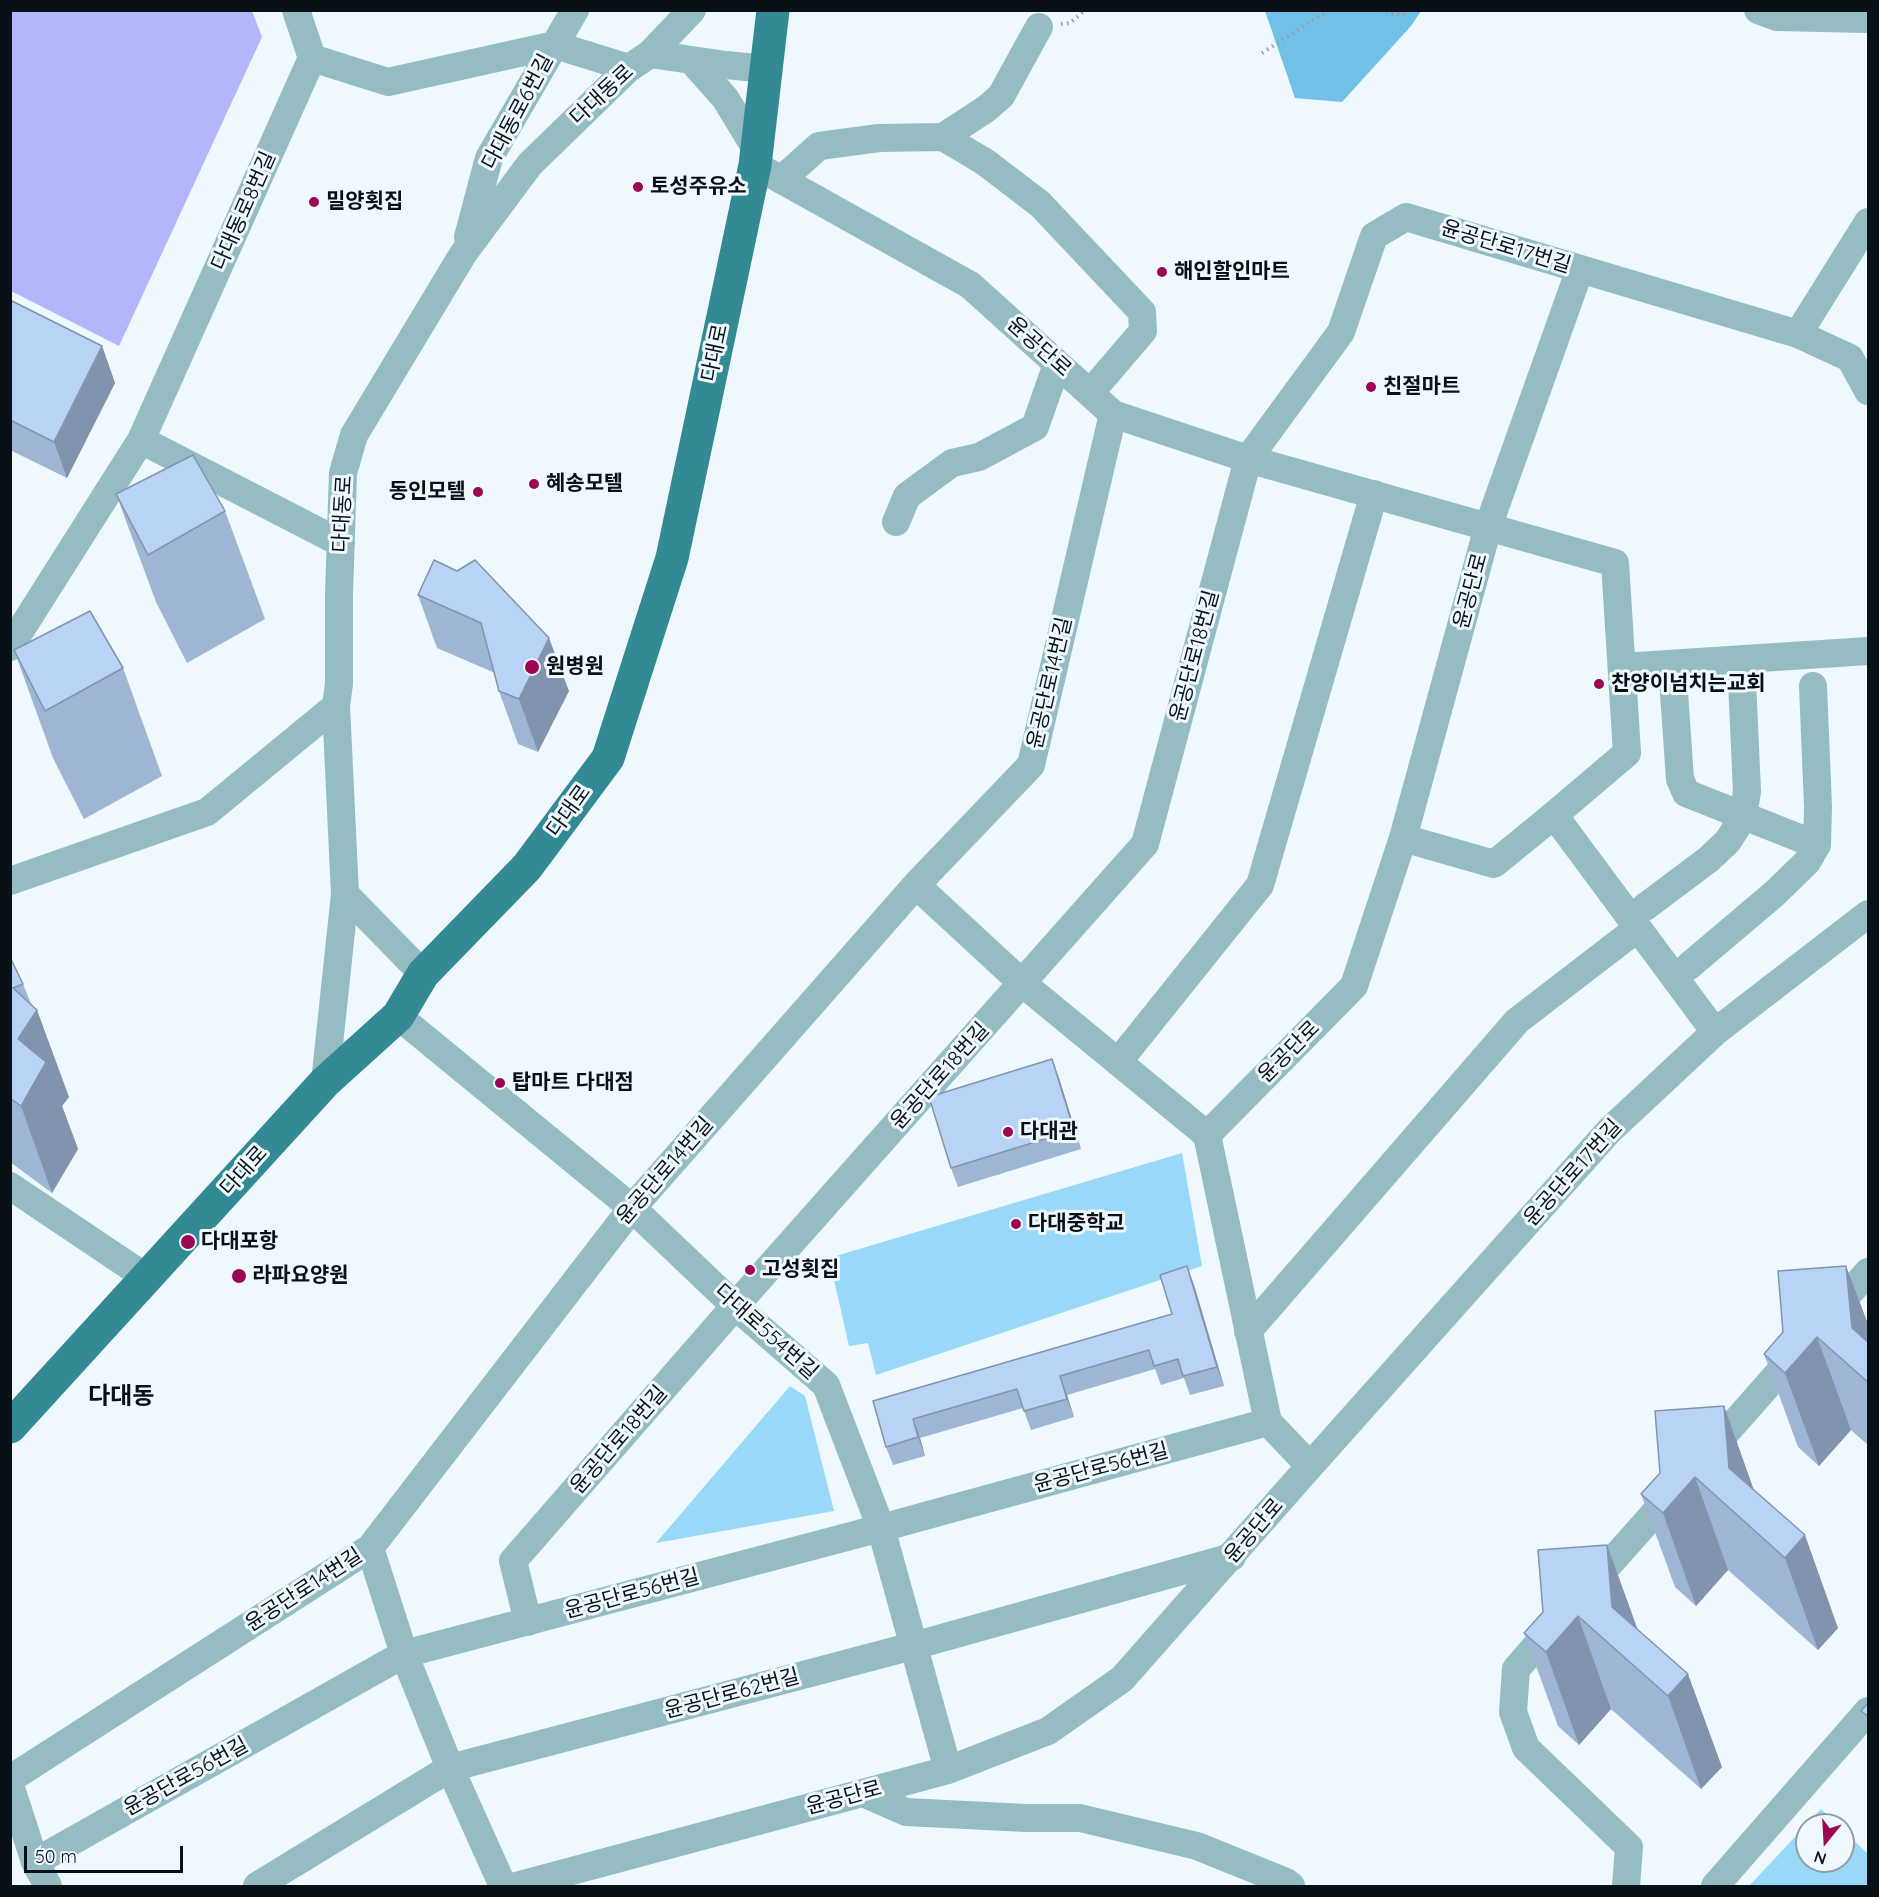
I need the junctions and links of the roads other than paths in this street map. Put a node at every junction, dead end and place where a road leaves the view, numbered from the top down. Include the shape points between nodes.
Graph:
1 (296, 10) edge
2 (575, 10) edge
3 (692, 10) edge
4 (773, 10) edge
5 (1758, 10) edge
6 (1869, 19) edge
7 (1039, 27) dead end
8 (555, 45) junction
9 (312, 58) junction
10 (691, 60) junction
11 (640, 61) junction
12 (766, 69) junction
13 (943, 137) junction
14 (764, 164) junction
15 (1869, 222) edge
16 (463, 254) junction
17 (1580, 269) junction
18 (1798, 334) junction
19 (1057, 364) junction
20 (1869, 392) edge
21 (1090, 393) junction
22 (1113, 414) junction
23 (141, 440) junction
24 (1248, 459) junction
25 (1374, 494) junction
26 (897, 522) dead end
27 (1488, 527) junction
28 (341, 543) junction
29 (10, 647) edge
30 (1869, 651) edge
31 (1741, 659) junction
32 (1672, 664) junction
33 (1622, 667) junction
34 (1813, 686) dead end
35 (336, 706) junction
36 (1554, 815) junction
37 (1743, 817) junction
38 (1403, 838) junction
39 (1817, 845) junction
40 (10, 880) edge
41 (916, 885) junction
42 (345, 894) junction
43 (1869, 914) edge
44 (1642, 917) junction
45 (1689, 966) dead end
46 (423, 974) junction
47 (1022, 983) junction
48 (398, 1016) junction
49 (1715, 1032) junction
50 (1118, 1062) junction
51 (325, 1082) junction
52 (1207, 1135) junction
53 (10, 1186) edge
54 (632, 1208) junction
55 (1869, 1272) edge
56 (147, 1278) junction
57 (735, 1306) junction
58 (1248, 1331) junction
59 (1268, 1422) junction
60 (10, 1427) edge
61 (1310, 1466) junction
62 (881, 1528) junction
63 (370, 1548) junction
64 (1232, 1557) junction
65 (528, 1622) junction
66 (913, 1646) junction
67 (404, 1654) junction
68 (1869, 1711) edge
69 (450, 1768) junction
70 (948, 1770) junction
71 (10, 1779) edge
72 (10, 1785) edge
73 (863, 1793) junction
74 (42, 1874) edge
75 (257, 1887) edge
76 (503, 1887) edge
77 (516, 1887) edge
78 (1291, 1887) edge
79 (1626, 1887) edge
80 (1715, 1887) edge

1 - 9 street
2 - 8 street, 다대동로6번길
3 - 11 street, 다대동로
4 - 12 main road, 다대로
5 - 6 street via 1777,17
7 - 13 street via 1001,96
8 - 9 street via 388,82
8 - 11 street
8 - 16 street, 다대동로6번길 via 489,158
9 - 23 street, 다대동로8번길
10 - 11 street
10 - 12 street
10 - 14 street via 725,98
11 - 16 street, 다대동로 via 530,164
12 - 14 main road, 다대로
13 - 14 street via 879,138 819,146
13 - 21 street via 985,162 1040,204 1142,312 1143,331
14 - 19 street, 윤공단로 via 970,285
14 - 46 main road, 다대로 via 672,558 608,758 527,867
15 - 18 street
16 - 28 street, 다대동로 via 354,435 343,473
17 - 18 street, 윤공단로17번길
17 - 24 street, 윤공단로17번길 via 1406,217 1374,236 1341,332
17 - 27 street
18 - 20 street, 윤공단로17번길 via 1850,358
19 - 21 street, 윤공단로
19 - 26 street via 1035,427 979,457 952,463 907,496
21 - 22 street, 윤공단로
22 - 24 street, 윤공단로
22 - 41 street, 윤공단로14번길 via 1031,765
23 - 28 street
23 - 29 street, 다대동로8번길
24 - 25 street, 윤공단로
24 - 47 street, 윤공단로18번길 via 1145,844
25 - 27 street, 윤공단로
25 - 50 street via 1260,885
27 - 33 street via 1615,563
27 - 38 street, 윤공단로
28 - 35 street, 다대동로
30 - 31 street
31 - 32 street
31 - 37 street via 1747,790
32 - 33 street
32 - 37 street via 1680,779 1686,793
33 - 36 street via 1627,753
34 - 39 street
35 - 40 street via 207,812
35 - 42 street, 다대동로
36 - 38 street via 1494,864
36 - 44 street
37 - 39 street
37 - 44 street via 1728,841
38 - 52 street, 윤공단로 via 1354,986
39 - 45 street via 1807,862 1774,894
41 - 47 street
41 - 54 street, 윤공단로14번길
42 - 46 street
42 - 51 street, 다대동로
43 - 49 street, 윤공단로17번길
44 - 49 street
44 - 58 street via 1517,1021
46 - 48 main road, 다대로
47 - 50 street
47 - 57 street, 윤공단로18번길
48 - 51 main road, 다대로
48 - 54 street, 다대로554번길
49 - 61 street, 윤공단로17번길 via 1609,1131
50 - 52 street
51 - 56 main road, 다대로
52 - 58 street
53 - 56 street
54 - 57 street, 다대로554번길
54 - 63 street, 윤공단로14번길
55 - 79 street via 1852,1308 1516,1669 1513,1712 1526,1748 1629,1847
56 - 60 main road, 다대로
57 - 62 street, 다대로554번길 via 825,1385
57 - 65 street, 윤공단로18번길 via 513,1561
58 - 59 street
59 - 61 street
59 - 62 street, 윤공단로56번길
61 - 64 street, 윤공단로
62 - 65 street, 윤공단로56번길
62 - 66 street, 다대로554번길
63 - 67 street
63 - 71 street, 윤공단로14번길
64 - 66 street, 윤공단로62번길
64 - 70 street, 윤공단로 via 1122,1679 1048,1731
65 - 67 street, 윤공단로56번길
66 - 69 street, 윤공단로62번길
66 - 70 street, 다대로554번길
67 - 69 street
67 - 74 street, 윤공단로56번길
68 - 80 street
69 - 75 street, 윤공단로62번길
69 - 76 street
70 - 73 street, 윤공단로
72 - 74 street
73 - 77 street, 윤공단로
73 - 78 street via 906,1812 1080,1818 1197,1846

